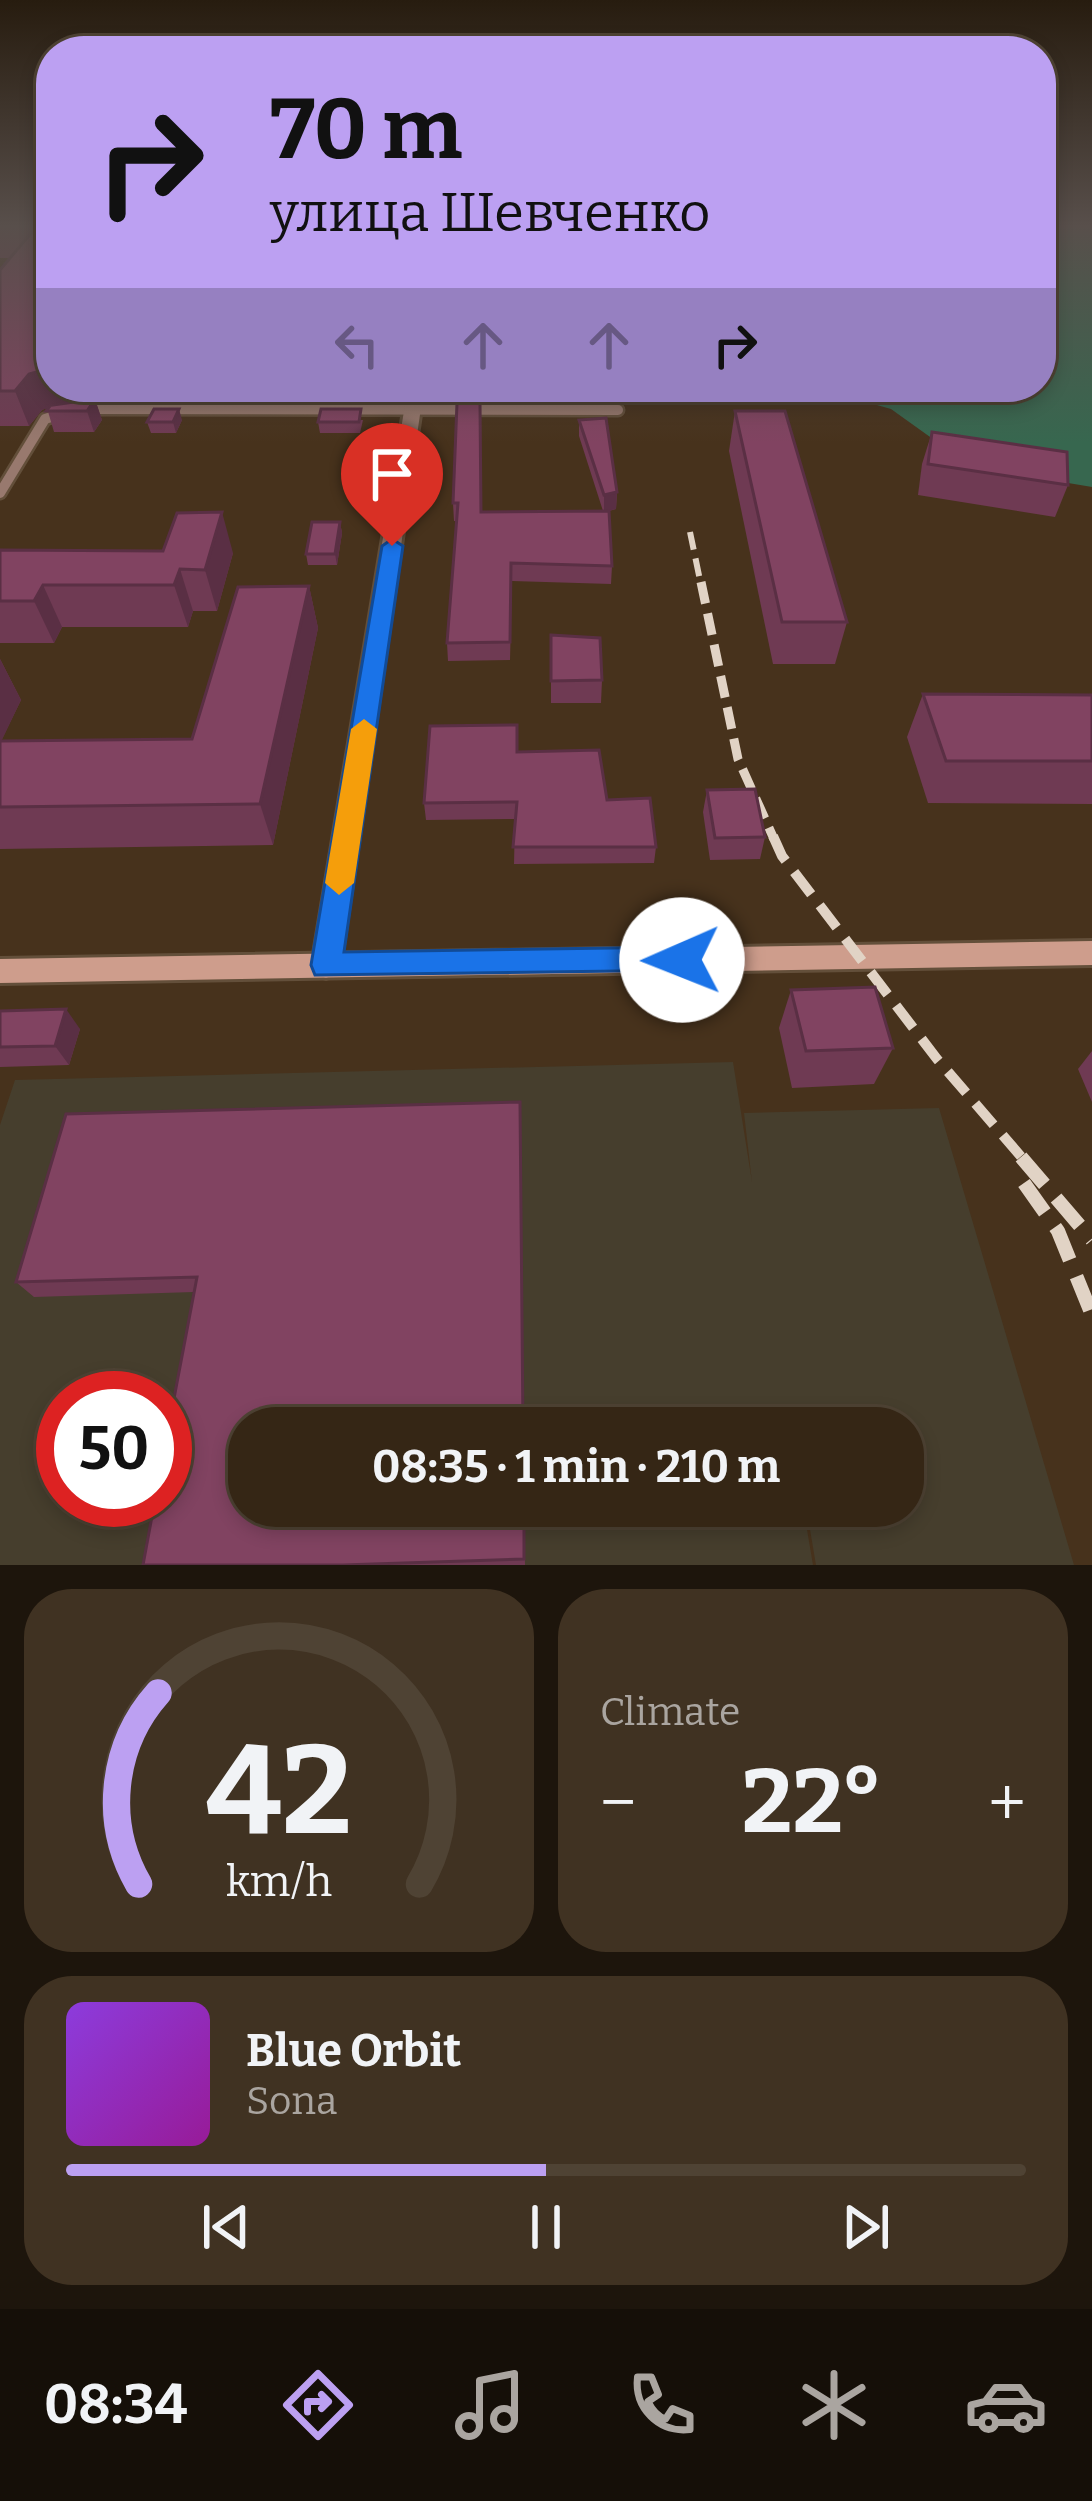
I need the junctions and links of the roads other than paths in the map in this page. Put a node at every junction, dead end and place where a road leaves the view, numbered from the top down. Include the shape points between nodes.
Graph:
1 (269, 402) edge
2 (414, 402) edge
3 (502, 402) edge
4 (618, 410) dead end
5 (0, 493) edge
6 (1092, 953) edge
7 (326, 965) junction
8 (0, 970) edge

1 - 5 lane via 75,410 45,419
2 - 7 street
3 - 4 lane
6 - 7 main road
7 - 8 main road

